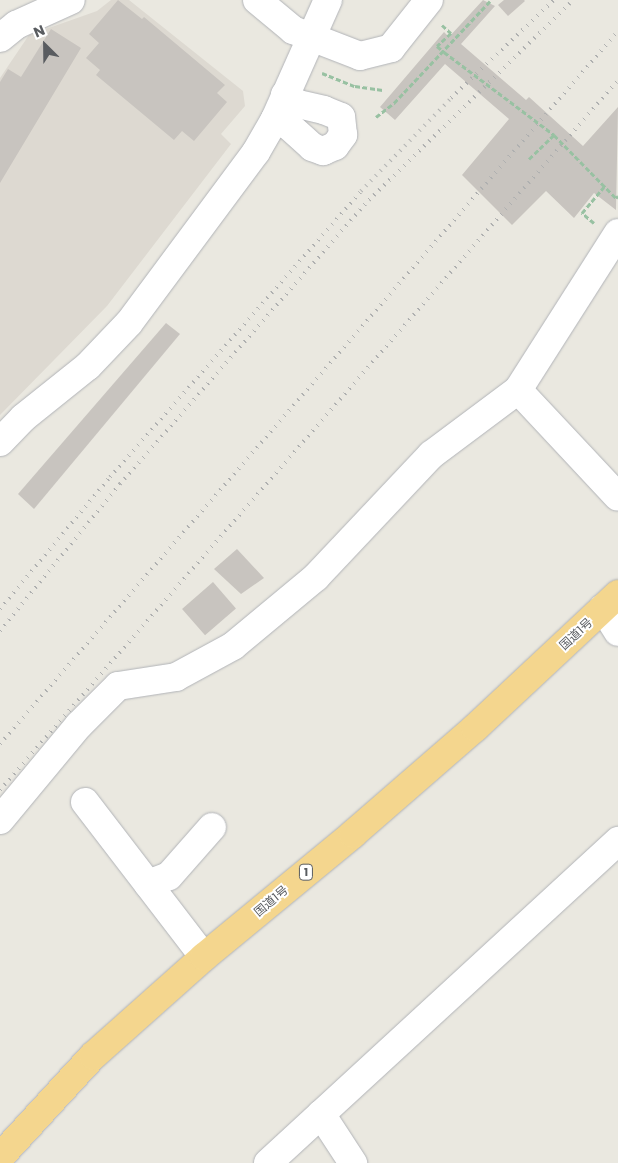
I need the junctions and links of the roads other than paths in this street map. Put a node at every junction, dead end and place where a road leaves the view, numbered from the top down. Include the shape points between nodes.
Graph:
1 (72, 0) edge
2 (257, 0) edge
3 (328, 0) edge
4 (429, 0) edge
5 (0, 38) edge
6 (308, 38) junction
7 (285, 94) junction
8 (275, 120) junction
9 (606, 228) edge
10 (518, 390) junction
11 (0, 442) edge
12 (618, 497) edge
13 (611, 601) edge
14 (618, 632) edge
15 (85, 802) dead end
16 (0, 820) edge
17 (212, 827) dead end
18 (618, 841) edge
19 (148, 884) junction
20 (204, 957) junction
21 (321, 1114) junction
22 (0, 1157) edge
23 (268, 1163) edge
24 (353, 1163) edge

1 - 5 street via 16,25
2 - 6 street
3 - 6 street
4 - 6 street via 391,48 360,56
6 - 7 street
7 - 8 street
7 - 8 street via 298,104 341,117 343,135 335,146 323,151 312,148 289,126
8 - 11 street via 256,152 129,323 88,366 23,418
9 - 10 street
10 - 12 street
10 - 16 street via 430,455 316,577 233,646 176,677 118,686 79,725
13 - 14 street
13 - 20 highway, 国道1号 / 1 via 375,816
15 - 19 street
17 - 19 street via 168,876
18 - 21 street
19 - 20 street
20 - 22 highway, 国道1号 / 1 via 93,1056
21 - 23 street
21 - 24 street

